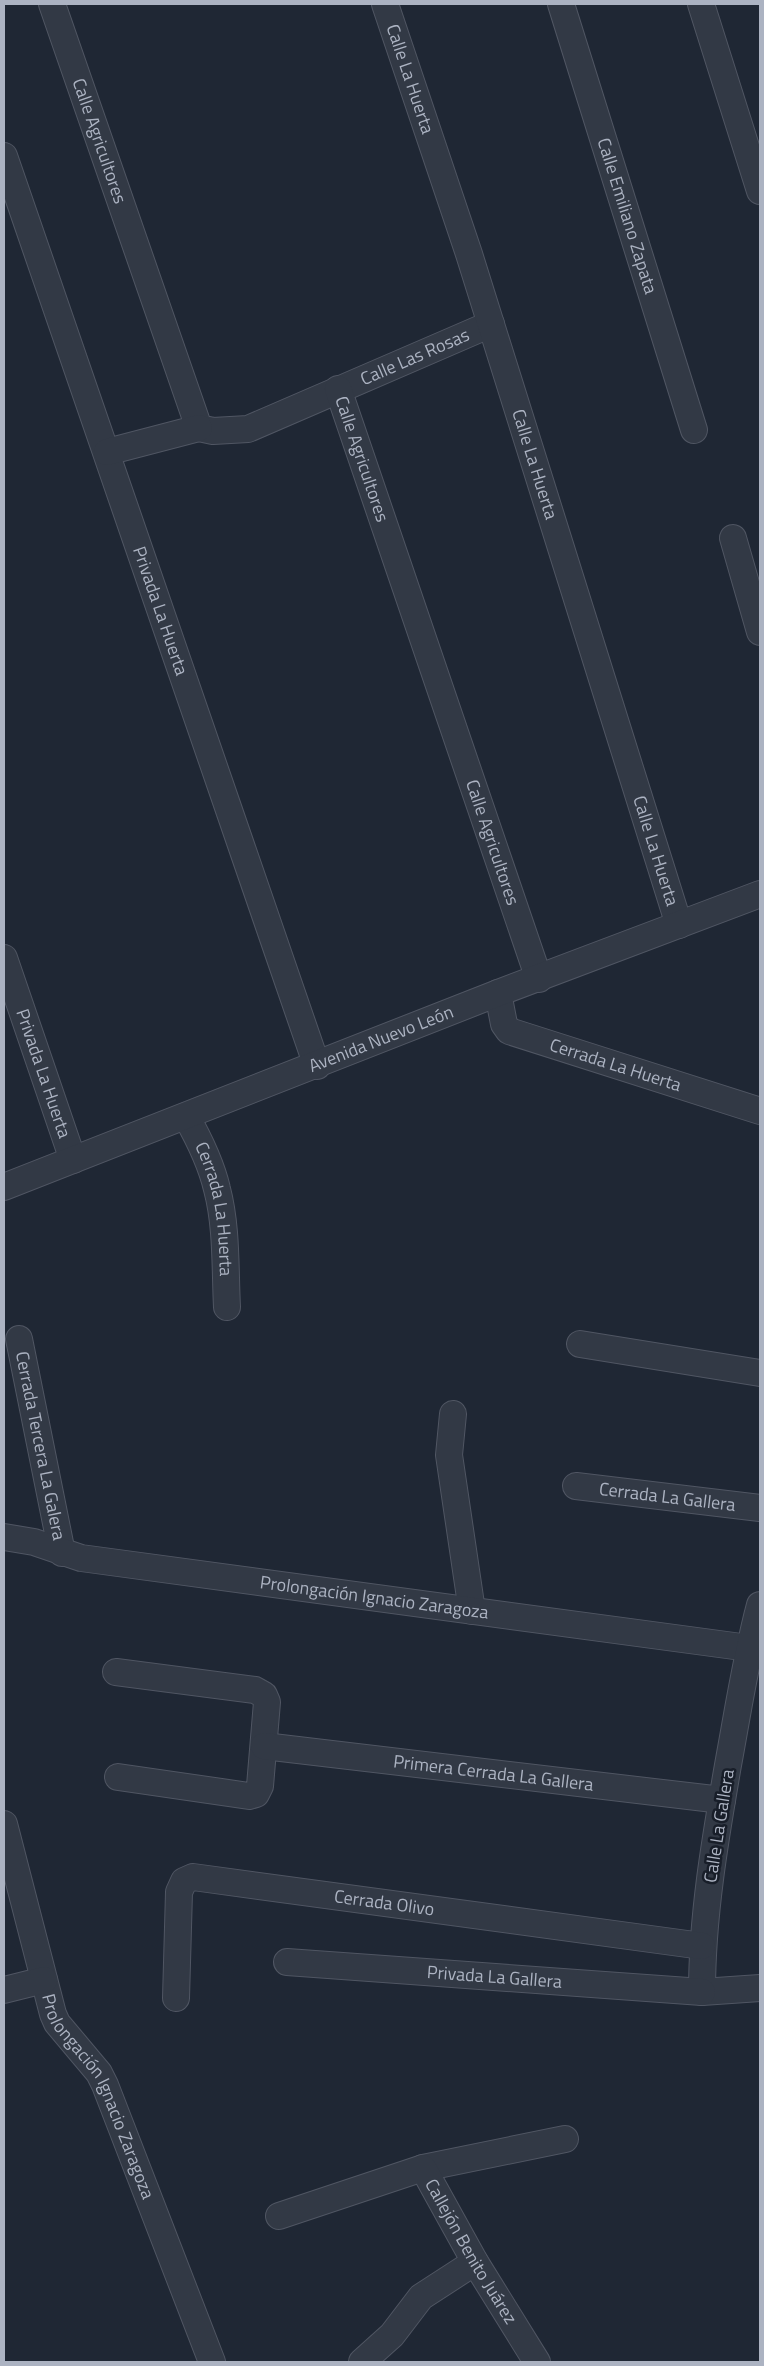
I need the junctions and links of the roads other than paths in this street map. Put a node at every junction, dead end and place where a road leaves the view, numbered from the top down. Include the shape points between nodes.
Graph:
1 (52, 4) edge
2 (387, 4) edge
3 (561, 4) edge
4 (701, 4) edge
5 (4, 156) edge
6 (760, 191) edge
7 (491, 324) junction
8 (338, 389) junction
9 (200, 428) junction
10 (694, 430) dead end
11 (107, 452) junction
12 (732, 538) dead end
13 (760, 632) edge
14 (760, 894) edge
15 (679, 925) junction
16 (4, 958) edge
17 (539, 979) junction
18 (498, 993) junction
19 (318, 1066) junction
20 (760, 1112) edge
21 (186, 1116) junction
22 (74, 1160) junction
23 (4, 1187) edge
24 (227, 1308) dead end
25 (19, 1339) dead end
26 (580, 1344) dead end
27 (760, 1373) edge
28 (453, 1414) dead end
29 (576, 1486) dead end
30 (760, 1508) edge
31 (4, 1537) edge
32 (62, 1553) junction
33 (760, 1605) edge
34 (472, 1611) junction
35 (749, 1648) junction
36 (116, 1672) dead end
37 (264, 1746) junction
38 (118, 1777) dead end
39 (722, 1800) junction
40 (4, 1824) edge
41 (702, 1946) junction
42 (287, 1962) dead end
43 (44, 1980) junction
44 (760, 1988) edge
45 (4, 1990) edge
46 (702, 1992) junction
47 (176, 1998) dead end
48 (565, 2139) dead end
49 (423, 2168) junction
50 (278, 2216) dead end
51 (475, 2262) junction
52 (212, 2362) edge
53 (362, 2362) edge
54 (537, 2362) edge

1 - 9 street, Calle Agricultores
2 - 7 street, Calle La Huerta
3 - 10 street, Calle Emiliano Zapata
4 - 6 street
5 - 11 street, Privada La Huerta
7 - 8 street, Calle Las Rosas
7 - 15 street, Calle La Huerta
8 - 9 street, Calle Agricultores via 248,429 213,431
8 - 17 street, Calle Agricultores
9 - 11 street
11 - 19 street, Privada La Huerta
12 - 13 street
14 - 15 street, Avenida Nuevo León
15 - 17 street, Avenida Nuevo León
16 - 22 street, Privada La Huerta
17 - 18 street, Avenida Nuevo León
18 - 19 street, Avenida Nuevo León
18 - 20 street, Cerrada La Huerta via 508,1031
19 - 21 street, Avenida Nuevo León
21 - 22 street, Avenida Nuevo León
21 - 24 street, Cerrada La Huerta via 200,1142 218,1190
22 - 23 street, Avenida Nuevo León
25 - 32 street, Cerrada Tercera La Galera
26 - 27 street
28 - 34 street via 449,1455
29 - 30 street, Cerrada La Gallera
31 - 32 street, Prolongación Ignacio Zaragoza via 34,1542
32 - 34 street, Prolongación Ignacio Zaragoza
33 - 35 street, Calle La Gallera
34 - 35 street, Prolongación Ignacio Zaragoza
35 - 39 street, Calle La Gallera
36 - 37 street via 255,1690 264,1695 266,1702
37 - 38 street via 260,1786 256,1794 249,1796
37 - 39 street, Primera Cerrada La Gallera
39 - 41 street, Calle La Gallera
40 - 43 street, Prolongación Ignacio Zaragoza
41 - 46 street, Calle La Gallera
41 - 47 street, Cerrada Olivo via 193,1877 184,1881 179,1892
42 - 46 street, Privada La Gallera
43 - 45 street
43 - 52 street, Prolongación Ignacio Zaragoza via 57,2023 99,2073 105,2085
44 - 46 street
48 - 49 street
49 - 50 street, Callejón Benito Juárez
49 - 51 street, Callejón Benito Juárez
51 - 53 street via 421,2297 392,2335
51 - 54 street, Callejón Benito Juárez

